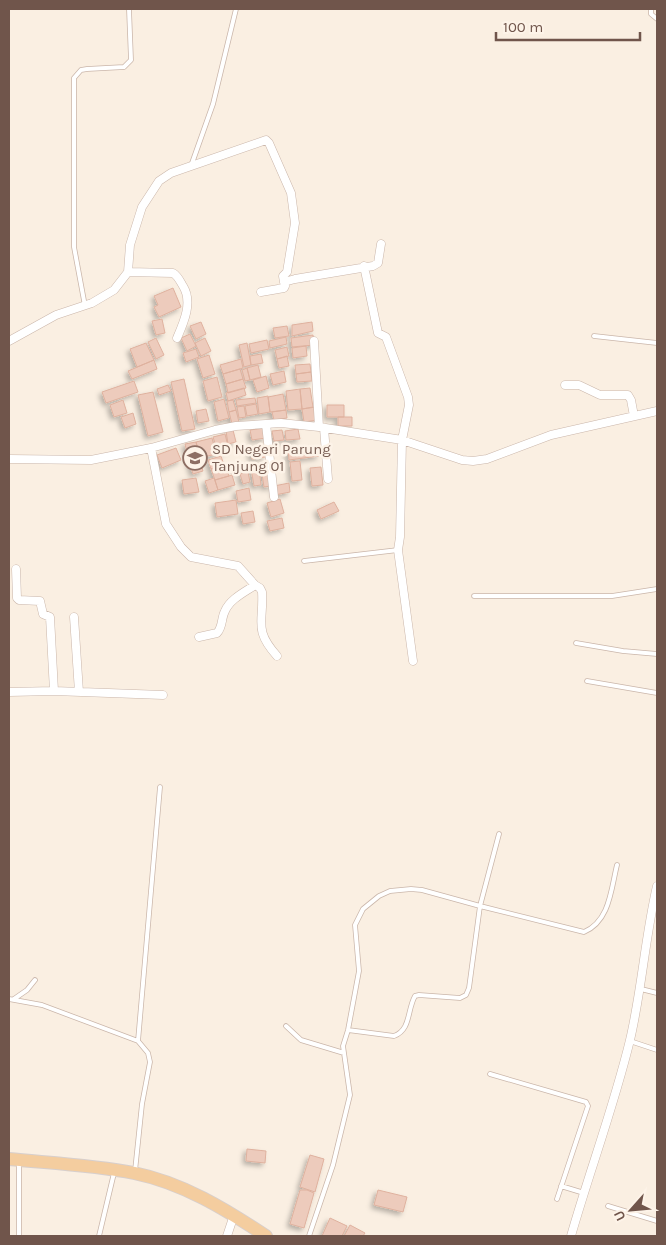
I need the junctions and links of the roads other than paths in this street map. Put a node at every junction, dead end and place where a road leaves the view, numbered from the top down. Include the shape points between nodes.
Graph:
1 (129, 9) edge
2 (236, 9) edge
3 (651, 9) edge
4 (657, 19) edge
5 (191, 166) junction
6 (380, 244) dead end
7 (364, 266) junction
8 (128, 272) junction
9 (284, 282) junction
10 (261, 292) dead end
11 (85, 306) junction
12 (594, 336) dead end
13 (177, 338) dead end
14 (9, 341) edge
15 (314, 341) dead end
16 (657, 343) edge
17 (564, 385) dead end
18 (657, 411) edge
19 (634, 416) junction
20 (266, 424) junction
21 (321, 428) junction
22 (402, 440) junction
23 (151, 448) junction
24 (9, 459) edge
25 (328, 479) dead end
26 (274, 497) dead end
27 (398, 550) junction
28 (304, 561) dead end
29 (16, 569) dead end
30 (255, 585) junction
31 (657, 589) edge
32 (474, 596) dead end
33 (74, 617) dead end
34 (199, 637) dead end
35 (576, 643) dead end
36 (657, 654) edge
37 (277, 656) dead end
38 (413, 661) dead end
39 (587, 681) dead end
40 (54, 691) junction
41 (9, 692) edge
42 (79, 692) junction
43 (657, 693) edge
44 (163, 696) dead end
45 (160, 786) dead end
46 (499, 834) dead end
47 (617, 865) dead end
48 (657, 886) edge
49 (480, 906) junction
50 (35, 980) dead end
51 (641, 989) junction
52 (657, 993) edge
53 (9, 999) edge
54 (14, 999) junction
55 (286, 1026) dead end
56 (348, 1030) junction
57 (138, 1041) junction
58 (630, 1041) junction
59 (657, 1050) edge
60 (344, 1053) junction
61 (490, 1074) dead end
62 (14, 1160) edge
63 (114, 1170) junction
64 (134, 1173) junction
65 (561, 1186) junction
66 (584, 1193) junction
67 (557, 1199) dead end
68 (608, 1206) dead end
69 (234, 1215) junction
70 (657, 1221) edge
71 (19, 1236) edge
72 (99, 1236) edge
73 (226, 1236) edge
74 (266, 1236) edge
75 (309, 1236) edge
76 (571, 1236) edge

1 - 11 lane via 129,64 81,70 74,78 74,246
2 - 5 lane via 215,97
3 - 4 lane via 651,14
5 - 8 street via 159,181 147,198 132,235
5 - 9 street via 266,140 269,143 291,193 295,223
6 - 7 street via 378,263
7 - 9 street
7 - 22 street via 378,333 386,337 408,397
8 - 11 street via 114,290
8 - 13 street via 173,273 177,276 188,297
9 - 10 street via 284,288
11 - 14 street via 56,315
12 - 16 lane
15 - 21 street
17 - 19 street via 579,385 600,395 628,395
18 - 19 street
19 - 22 street via 552,435 473,461
20 - 21 street
20 - 23 street via 215,430
20 - 26 street
21 - 22 street
21 - 25 street
22 - 27 street
23 - 24 street via 91,460
23 - 30 street via 166,524 180,547 191,557 238,566
27 - 28 lane
27 - 38 street
29 - 40 street via 17,598 40,600 43,614 50,617
30 - 34 street via 228,606 217,633
30 - 37 street via 262,592 262,634
31 - 32 lane via 602,597
33 - 42 street
35 - 36 lane
39 - 43 lane
40 - 41 street
40 - 42 street
42 - 44 street
45 - 57 lane
46 - 49 lane
47 - 49 lane via 607,909 600,921 584,932
48 - 51 street
49 - 56 lane via 469,988 464,997 415,996 405,1029 394,1036
49 - 56 lane via 411,889 390,891 363,909 355,925 359,971
50 - 54 lane
51 - 52 lane
51 - 58 street
53 - 54 lane
54 - 57 lane via 42,1005
55 - 60 lane via 301,1040
56 - 60 lane
57 - 64 lane via 148,1053 150,1062
58 - 59 lane
58 - 66 street via 605,1133
60 - 75 lane via 350,1095 333,1165
61 - 65 lane via 586,1102 588,1106
62 - 63 main road
62 - 71 lane
63 - 64 main road
63 - 72 lane
64 - 69 main road via 177,1186 214,1202
65 - 66 lane
65 - 67 lane
66 - 76 street
68 - 70 lane
69 - 73 street
69 - 74 main road

